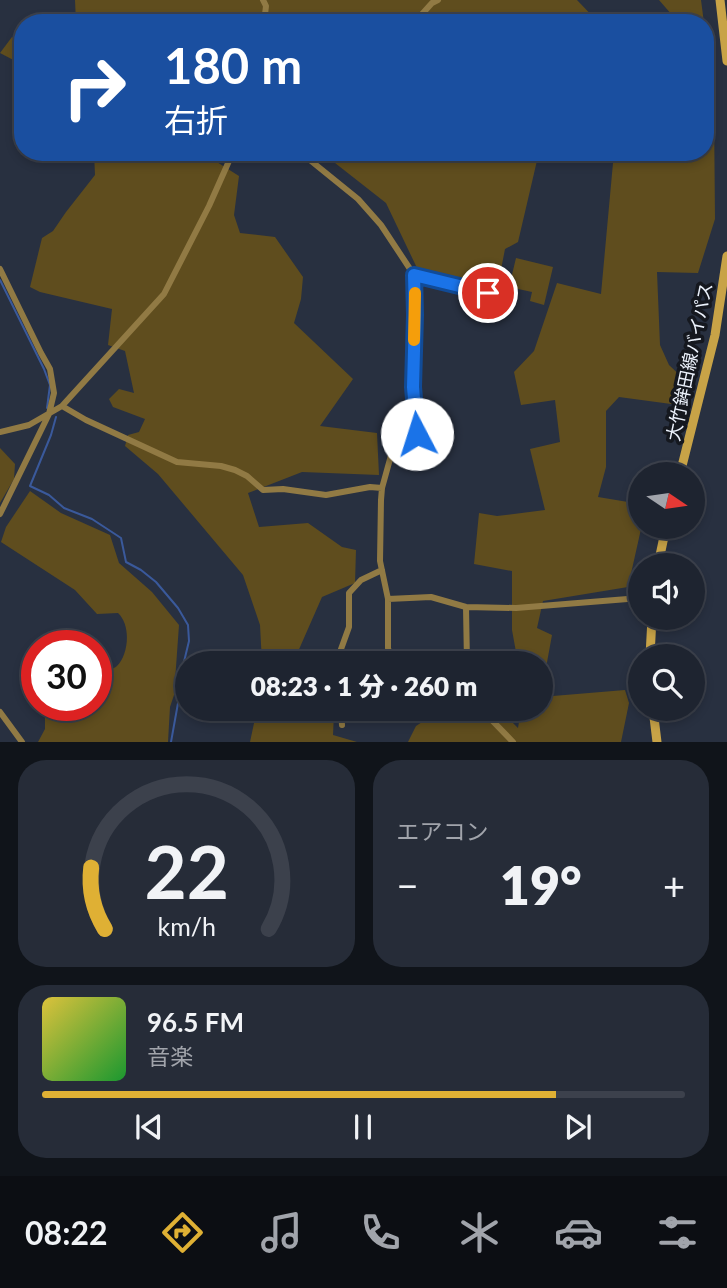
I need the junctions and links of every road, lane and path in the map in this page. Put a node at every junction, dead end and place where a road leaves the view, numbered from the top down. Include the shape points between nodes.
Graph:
1 (438, 0) edge
2 (720, 0) edge
3 (422, 14) edge
4 (727, 61) edge
5 (229, 161) edge
6 (311, 161) edge
7 (727, 256) edge
8 (0, 269) edge
9 (414, 275) junction
10 (488, 293) dead end
11 (62, 406) junction
12 (49, 415) junction
13 (0, 432) edge
14 (683, 462) edge
15 (382, 488) junction
16 (0, 514) edge
17 (382, 570) junction
18 (388, 599) junction
19 (628, 599) edge
20 (466, 607) junction
21 (340, 651) edge
22 (388, 651) edge
23 (467, 651) edge
24 (0, 712) edge
25 (342, 721) edge
26 (493, 721) edge
27 (654, 721) edge
28 (342, 725) dead end
29 (22, 742) edge
30 (513, 742) edge
31 (657, 742) edge

1 - 3 street
2 - 4 main road
5 - 11 street via 164,295
6 - 9 street via 358,199
7 - 14 main road, 大竹鉾田線バイパス via 715,335
8 - 12 street via 50,369 54,393
9 - 10 street
9 - 15 street via 417,434 395,442
11 - 12 street
11 - 15 street via 177,462 235,470 263,490 326,495
12 - 13 street
12 - 16 street
15 - 17 street
17 - 18 street
17 - 21 street via 361,580 349,593 349,626
18 - 20 street via 431,597
18 - 22 street
19 - 20 street
20 - 23 street
24 - 29 street
25 - 28 street
26 - 30 street
27 - 31 main road

